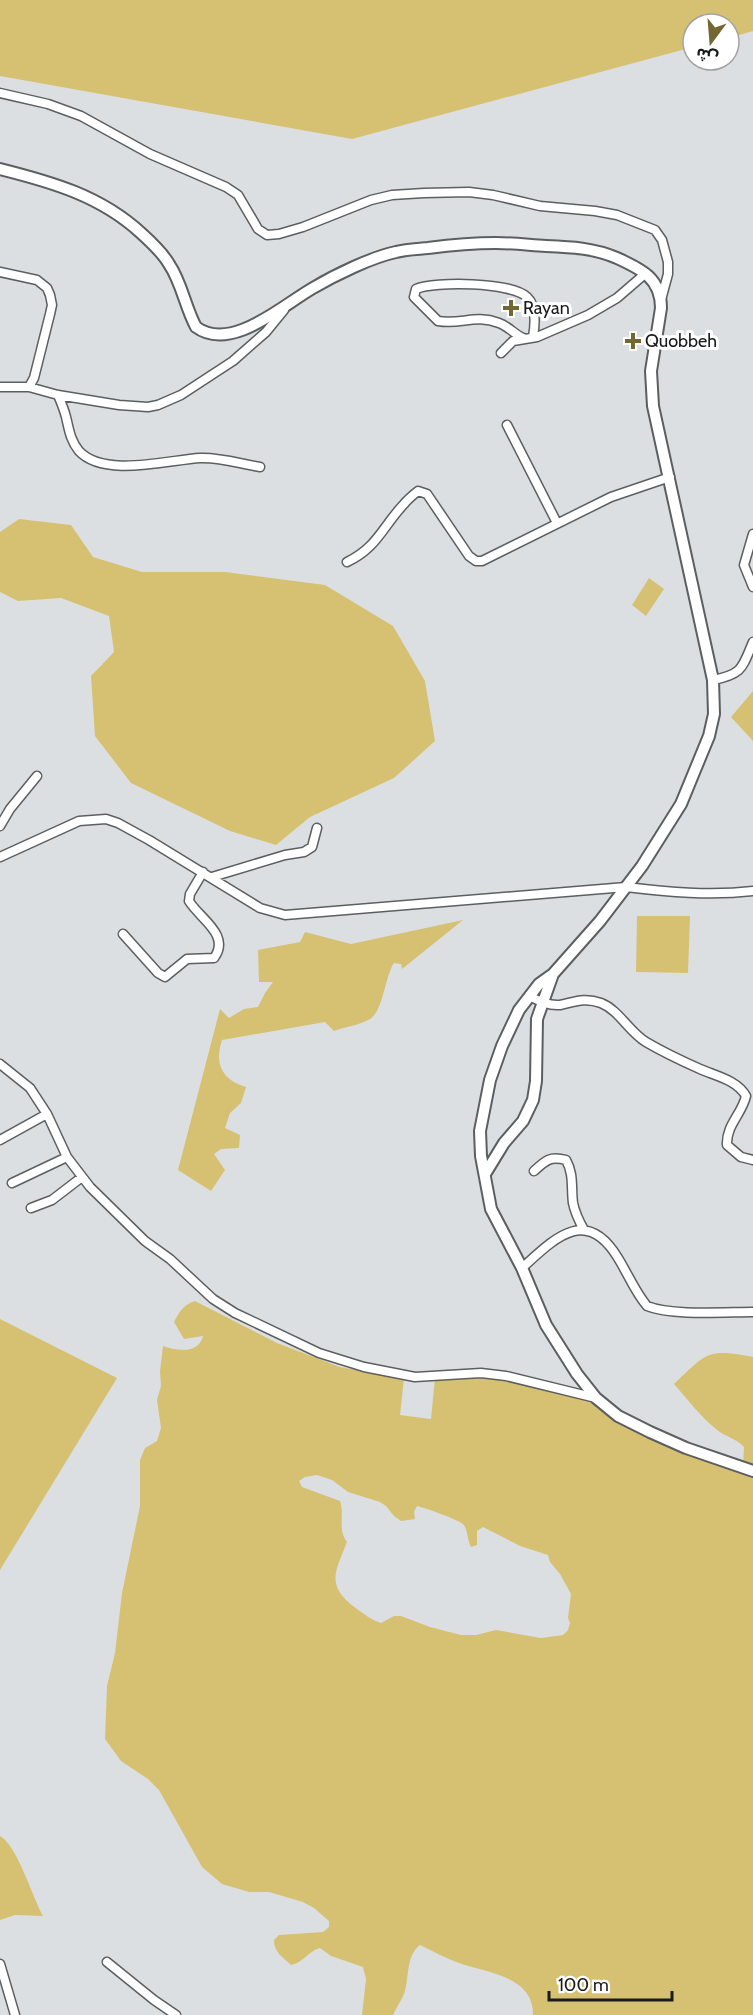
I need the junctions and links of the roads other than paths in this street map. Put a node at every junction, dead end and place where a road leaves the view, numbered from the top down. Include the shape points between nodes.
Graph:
1 (0, 93) edge
2 (0, 169) edge
3 (0, 272) edge
4 (646, 273) junction
5 (661, 300) junction
6 (288, 305) junction
7 (533, 337) junction
8 (523, 339) junction
9 (501, 353) dead end
10 (0, 387) edge
11 (29, 387) junction
12 (58, 395) junction
13 (507, 425) dead end
14 (260, 467) dead end
15 (670, 477) junction
16 (557, 523) junction
17 (753, 534) edge
18 (346, 562) dead end
19 (753, 587) edge
20 (753, 642) edge
21 (713, 680) junction
22 (37, 776) dead end
23 (0, 826) edge
24 (317, 828) dead end
25 (0, 856) edge
26 (203, 872) junction
27 (212, 877) junction
28 (626, 887) junction
29 (753, 891) edge
30 (123, 934) dead end
31 (553, 974) junction
32 (530, 996) junction
33 (542, 1003) junction
34 (519, 1010) junction
35 (537, 1019) junction
36 (0, 1064) edge
37 (48, 1114) junction
38 (0, 1140) edge
39 (67, 1157) junction
40 (753, 1160) edge
41 (534, 1171) dead end
42 (485, 1174) junction
43 (82, 1177) junction
44 (12, 1183) dead end
45 (31, 1208) dead end
46 (584, 1230) junction
47 (522, 1268) junction
48 (753, 1312) edge
49 (596, 1398) junction
50 (753, 1471) edge
51 (107, 1962) dead end
52 (0, 1964) edge
53 (15, 2015) edge
54 (176, 2015) edge

1 - 5 street via 74,113 150,154 226,187 237,195 258,229 267,235 303,227 371,200 424,193 470,192 616,215 655,230 662,240 668,274
2 - 6 main road via 60,185 106,206 128,222 170,265 195,327 202,332 235,332
3 - 11 street via 37,280 47,288 52,300
4 - 5 main road
4 - 6 main road via 603,252 573,247 462,244 388,254 313,288
4 - 7 street via 624,293 588,315
5 - 15 main road via 651,394
6 - 12 street via 266,332 233,361 168,402 137,407
7 - 8 street
7 - 8 street via 533,308 528,297 515,290 496,285 432,285 416,289 414,297 438,321 484,319 506,326
8 - 9 street via 513,341
10 - 11 street
11 - 12 street
12 - 14 street via 72,442 97,462 138,466 201,458
13 - 16 street
15 - 16 street via 611,497
15 - 21 main road
16 - 18 street via 476,561 427,494 418,491 402,505 374,543
17 - 19 street via 744,565
20 - 21 street via 737,673
21 - 28 main road via 714,714 694,774 681,804
22 - 23 street
24 - 27 street via 312,848 304,852
25 - 26 street via 79,821 106,819
26 - 27 street
26 - 30 street via 189,901 219,938 220,947 214,958 188,960 165,977
27 - 28 street via 260,908 285,915
28 - 29 street via 695,893
28 - 31 main road
31 - 32 main road
31 - 33 main road
32 - 33 street
32 - 34 main road
33 - 35 main road
33 - 40 street via 602,1003 646,1042 742,1089 746,1096 744,1106 730,1126 727,1144 741,1157
34 - 35 main road
34 - 42 main road via 496,1060 483,1112 480,1131
35 - 42 main road via 533,1100 523,1121
36 - 37 street via 30,1088
37 - 38 street
37 - 39 street
39 - 43 street
39 - 44 street
41 - 46 street via 548,1159 566,1160 573,1178 576,1215
42 - 47 main road via 491,1209
43 - 45 street via 52,1200
43 - 49 street via 145,1241 213,1299 319,1353 411,1377 481,1372
46 - 47 street via 564,1234 549,1243
46 - 48 street via 603,1238 647,1306 653,1309
47 - 49 main road via 546,1325
49 - 50 main road via 618,1416 650,1432
51 - 54 street
52 - 53 street

